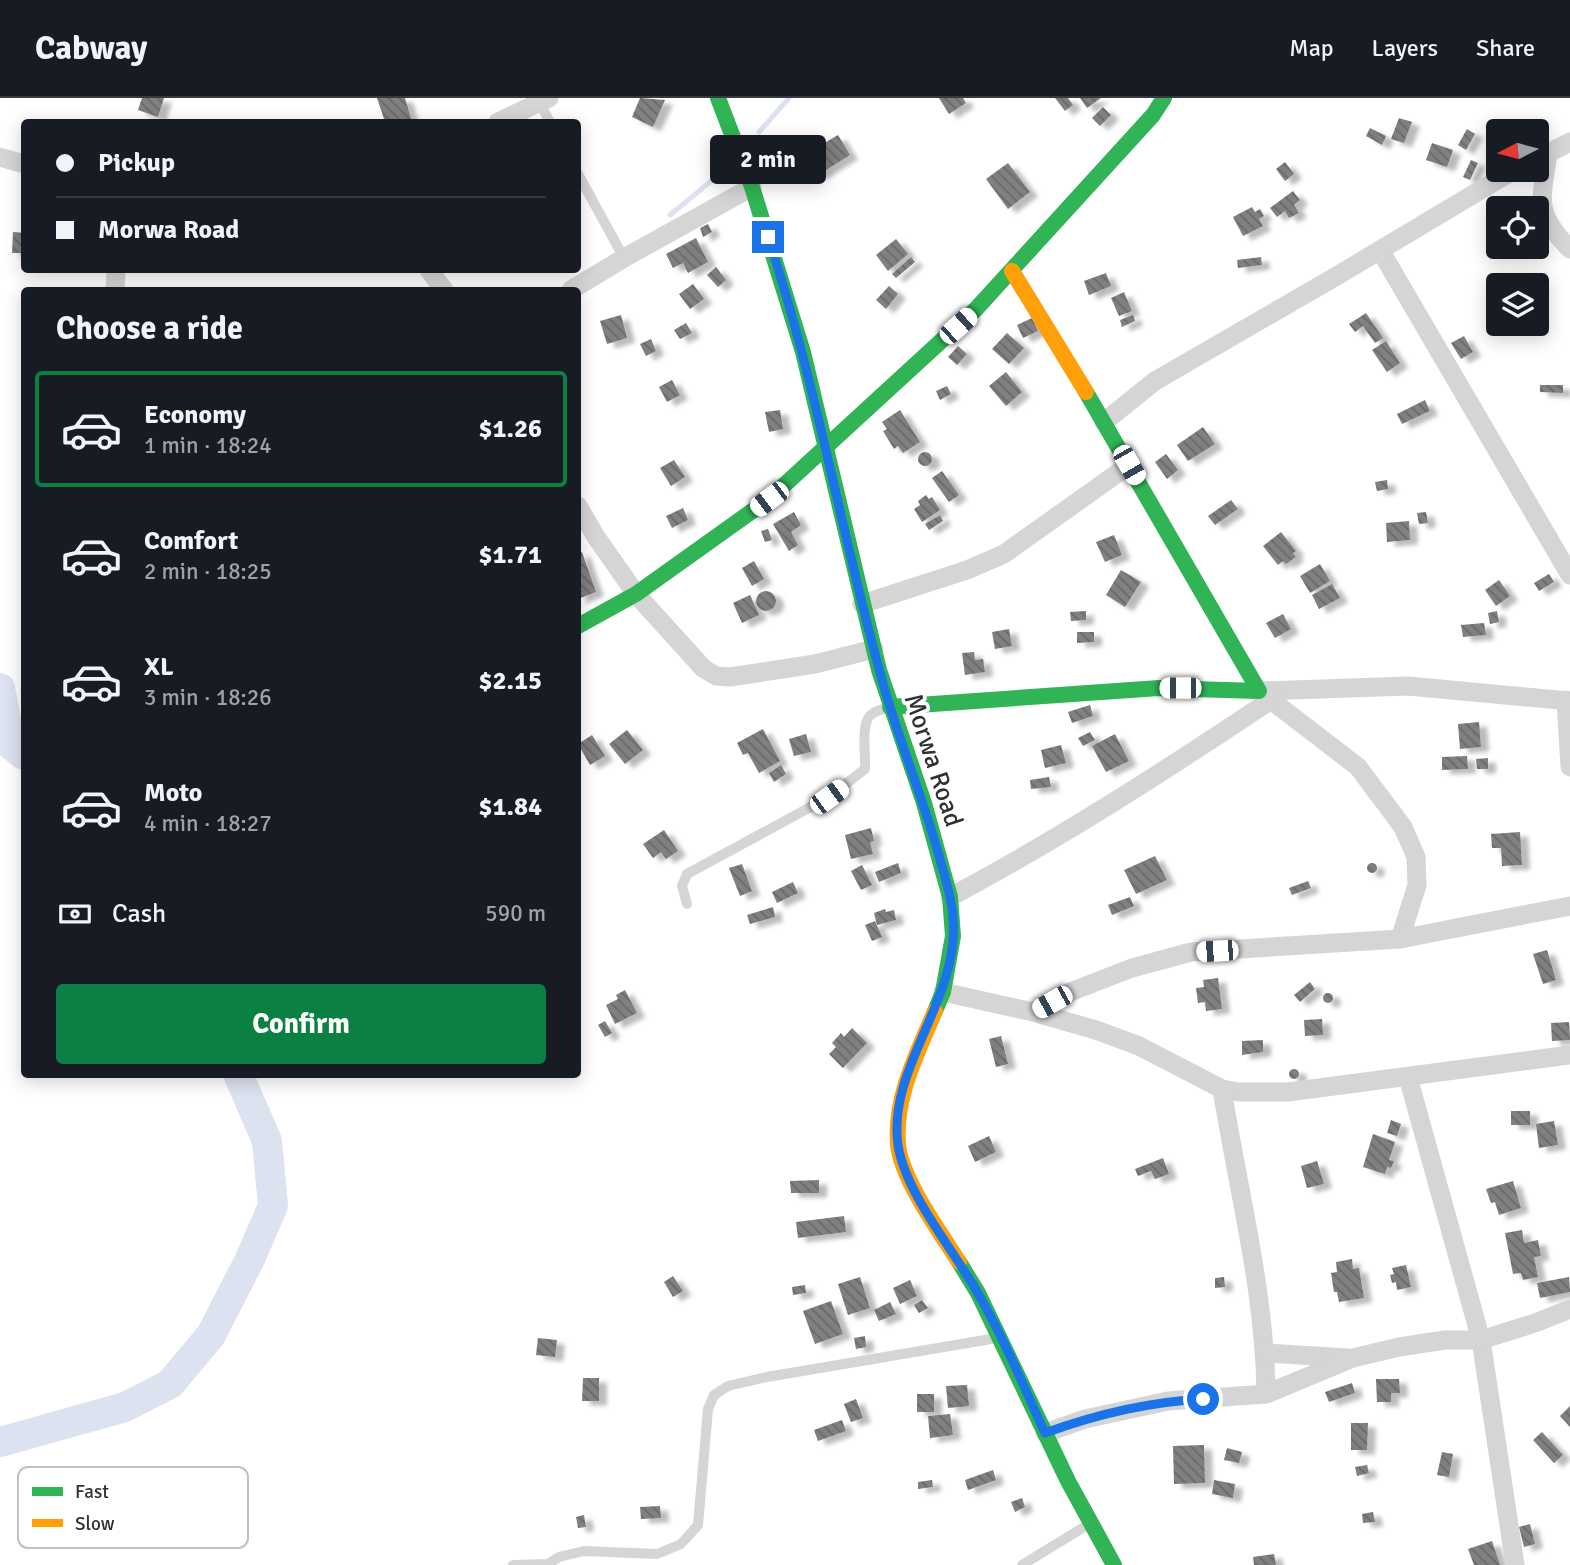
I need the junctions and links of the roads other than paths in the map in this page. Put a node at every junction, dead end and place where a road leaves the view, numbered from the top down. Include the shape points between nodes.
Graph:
1 (718, 98) edge
2 (1164, 98) edge
3 (542, 100) edge
4 (504, 119) edge
5 (549, 119) edge
6 (1570, 142) edge
7 (1549, 152) edge
8 (0, 157) edge
9 (21, 163) edge
10 (581, 179) edge
11 (1494, 182) edge
12 (1541, 182) edge
13 (752, 187) junction
14 (1570, 249) edge
15 (1380, 250) junction
16 (624, 258) junction
17 (1012, 271) junction
18 (576, 287) edge
19 (1104, 422) junction
20 (826, 447) junction
21 (1129, 465) junction
22 (581, 511) edge
23 (1570, 575) edge
24 (636, 594) junction
25 (862, 604) junction
26 (581, 624) edge
27 (874, 649) junction
28 (1265, 695) junction
29 (1568, 700) edge
30 (890, 707) junction
31 (1570, 767) edge
32 (950, 897) junction
33 (687, 904) dead end
34 (1570, 906) edge
35 (1400, 939) junction
36 (943, 992) junction
37 (1033, 1012) junction
38 (1570, 1055) edge
39 (1408, 1077) junction
40 (1222, 1089) junction
41 (1570, 1309) edge
42 (1001, 1337) junction
43 (1481, 1340) junction
44 (1266, 1353) junction
45 (1353, 1358) junction
46 (1266, 1394) junction
47 (1045, 1433) junction
48 (1090, 1524) junction
49 (513, 1565) edge
50 (1022, 1565) edge
51 (1114, 1565) edge
52 (1515, 1565) edge

1 - 13 street, Morwa Road
2 - 17 street
3 - 4 street
3 - 5 lane
6 - 7 street
8 - 9 street
10 - 16 lane
11 - 15 street
12 - 14 street via 1545,219
13 - 16 street
13 - 20 street, Morwa Road via 803,352
15 - 19 street via 1155,380
15 - 23 street
16 - 18 street
17 - 19 street
17 - 20 street
19 - 21 street
20 - 24 street via 769,499
20 - 25 street, Morwa Road
21 - 25 street via 1004,554
21 - 28 street
22 - 24 street
24 - 26 street
24 - 27 street via 703,668 716,676 815,664
25 - 27 street, Morwa Road
27 - 30 street, Morwa Road
28 - 29 street via 1408,686
28 - 30 street via 1159,688
28 - 32 street via 1167,770 1027,856
28 - 35 street via 1358,767 1403,827 1416,857 1417,885
29 - 31 street
30 - 32 street, Morwa Road via 924,803
30 - 33 lane via 867,719 865,768 860,774 829,797 687,874 682,886
32 - 36 street, Morwa Road via 953,936
34 - 35 street
35 - 37 street via 1191,952 1119,972
36 - 37 street
36 - 42 street, Morwa Road via 907,1077 898,1146 919,1196
37 - 40 street via 1139,1046
38 - 39 street
39 - 40 street via 1275,1093
39 - 43 street
40 - 44 street
41 - 43 street
42 - 47 street, Morwa Road
42 - 49 lane via 728,1386 714,1395 708,1409 698,1525 681,1544 657,1554 584,1551 548,1564
43 - 45 street via 1399,1346
43 - 52 street
44 - 45 street
44 - 46 street
45 - 46 street
46 - 47 street via 1168,1401 1096,1416
47 - 48 street, Morwa Road
48 - 50 lane
48 - 51 street, Morwa Road

